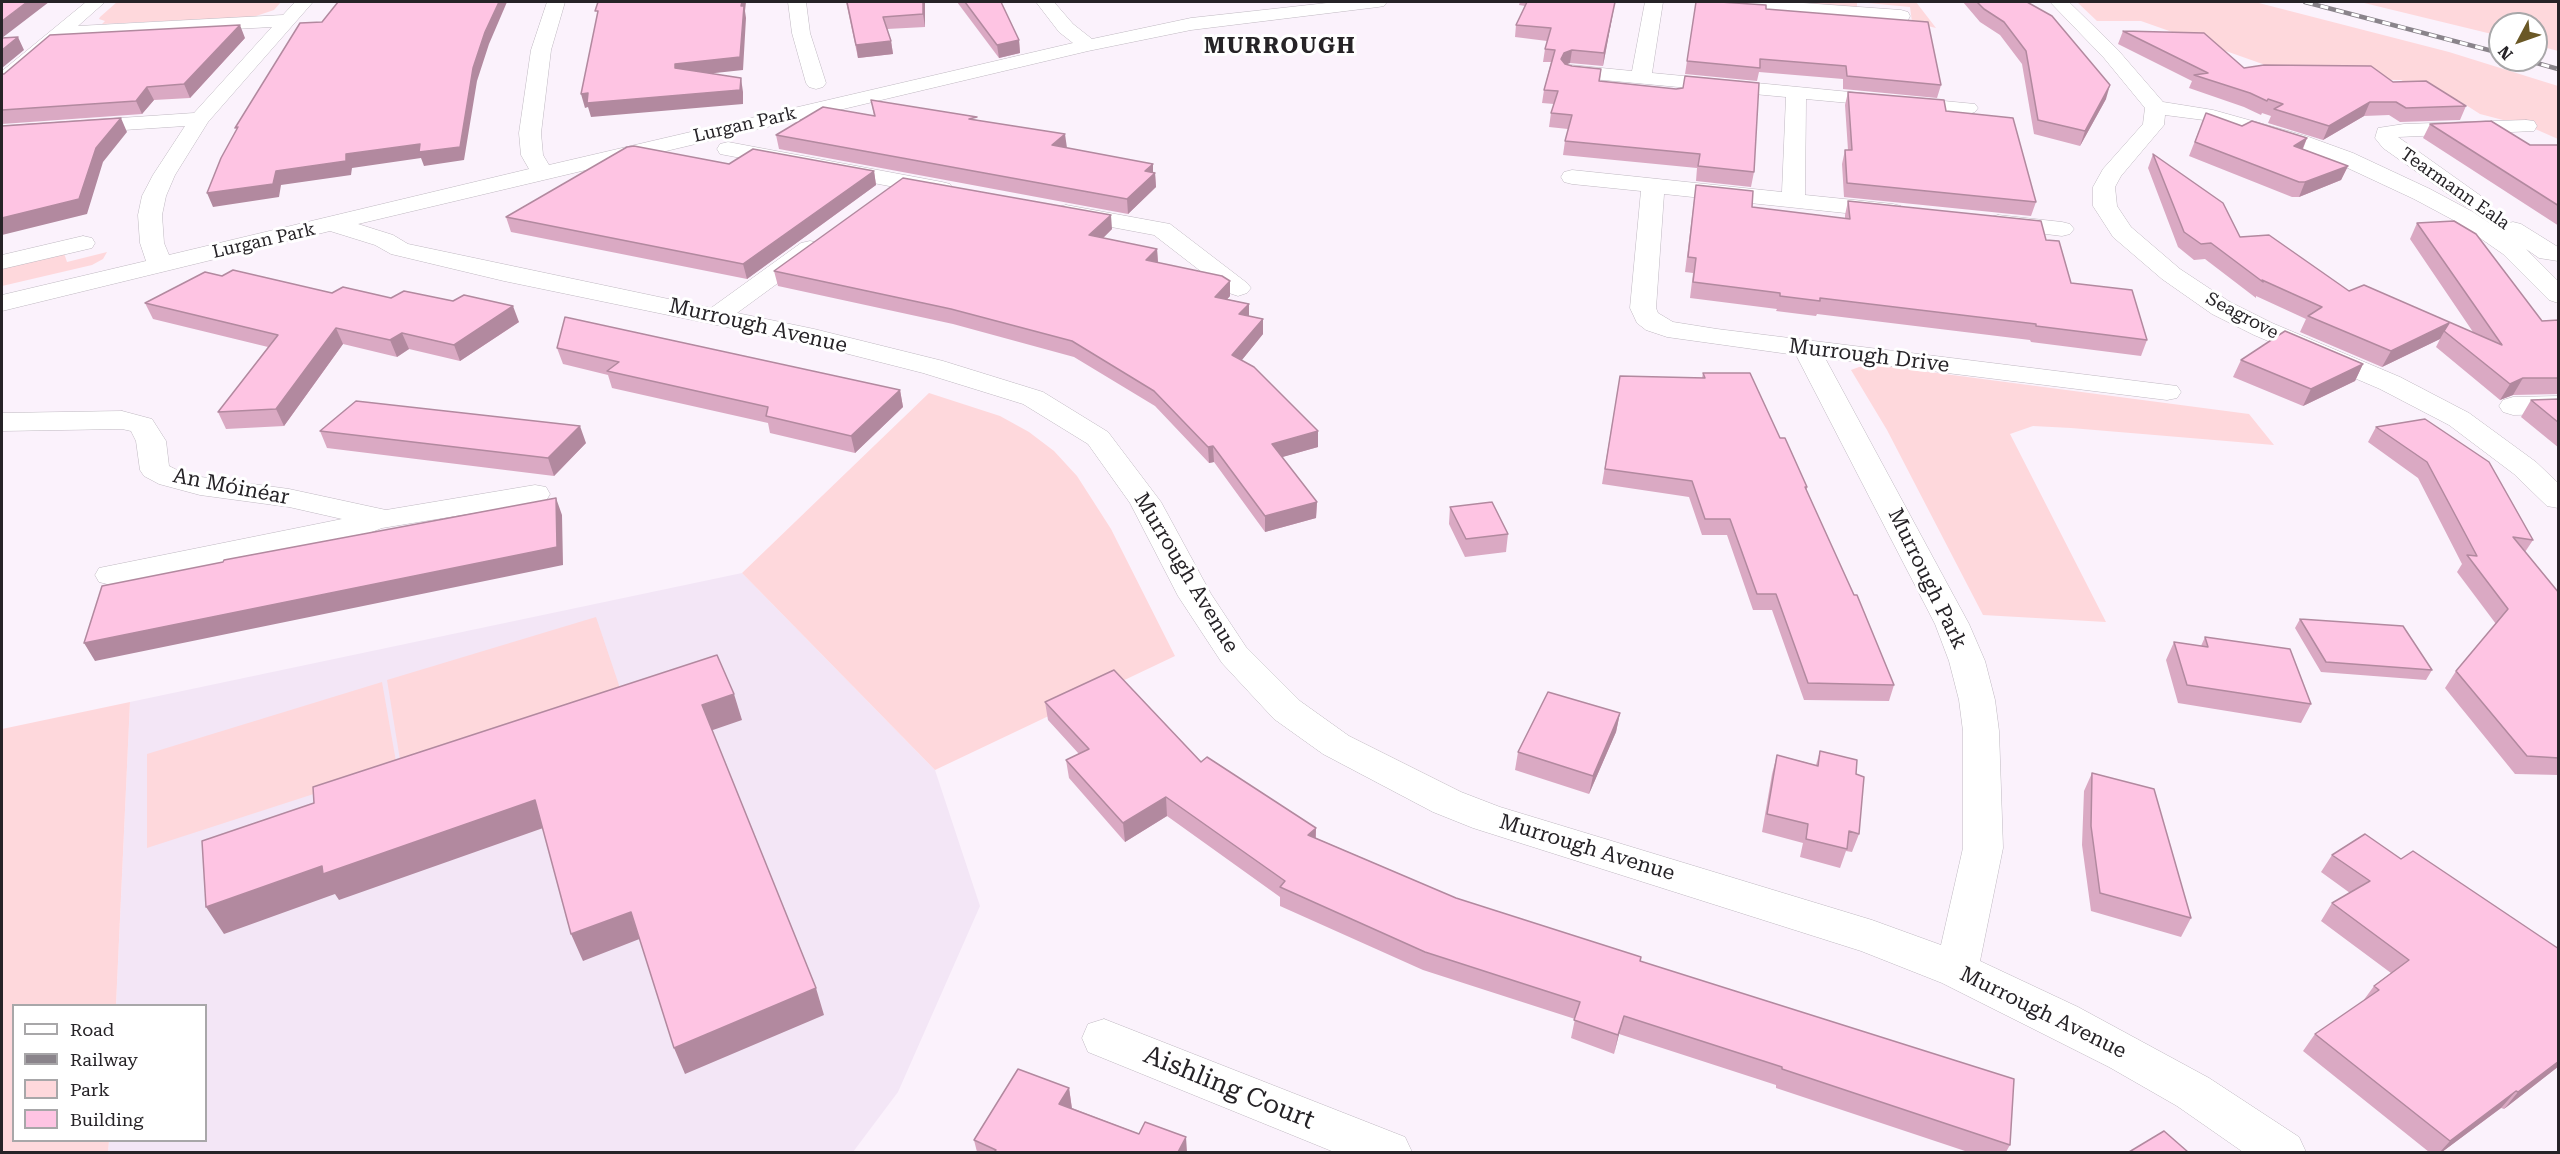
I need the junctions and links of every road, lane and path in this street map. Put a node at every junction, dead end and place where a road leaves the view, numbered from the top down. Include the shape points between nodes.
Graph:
1 (96, 2) edge
2 (304, 2) edge
3 (556, 2) edge
4 (797, 2) edge
5 (1046, 2) edge
6 (1378, 2) edge
7 (1654, 2) edge
8 (1727, 2) edge
9 (2059, 2) edge
10 (1309, 5) edge
11 (1902, 16) dead end
12 (289, 20) junction
13 (60, 33) junction
14 (1088, 45) junction
15 (1071, 69) dead end
16 (1571, 71) edge
17 (1046, 75) dead end
18 (1641, 77) junction
19 (948, 78) junction
20 (2, 81) edge
21 (816, 83) dead end
22 (1796, 92) junction
23 (969, 94) dead end
24 (2156, 107) junction
25 (1968, 108) dead end
26 (200, 119) junction
27 (2526, 126) dead end
28 (2, 132) edge
29 (729, 149) dead end
30 (542, 173) junction
31 (1572, 177) dead end
32 (901, 181) junction
33 (1653, 185) junction
34 (969, 194) edge
35 (1794, 201) junction
36 (872, 203) edge
37 (1044, 208) edge
38 (382, 212) junction
39 (1910, 213) edge
40 (1980, 220) edge
41 (332, 224) junction
42 (2062, 229) dead end
43 (833, 231) edge
44 (384, 240) junction
45 (83, 243) dead end
46 (2559, 254) edge
47 (2, 262) edge
48 (160, 265) junction
49 (1238, 288) dead end
50 (120, 295) dead end
51 (2559, 295) edge
52 (61, 299) junction
53 (2, 303) edge
54 (717, 316) junction
55 (2, 324) edge
56 (1806, 348) junction
57 (2167, 392) dead end
58 (2559, 405) edge
59 (2513, 406) dead end
60 (2, 422) edge
61 (535, 494) dead end
62 (2559, 499) edge
63 (386, 519) junction
64 (111, 575) dead end
65 (1957, 970) junction
66 (1104, 1038) dead end
67 (1388, 1152) edge
68 (2282, 1152) edge

1 - 13 street
2 - 12 street
3 - 30 street via 544,33 532,106 531,149
4 - 21 street, Lurgan Park via 801,33
5 - 14 street via 1066,28
6 - 10 street, Lurgan Park
7 - 18 street
8 - 11 street
9 - 24 street
10 - 14 street, Lurgan Park
12 - 13 street
12 - 26 street
13 - 20 street
14 - 19 street, Lurgan Park
15 - 17 street
16 - 18 street
18 - 22 street
19 - 23 street
19 - 30 street, Lurgan Park
22 - 25 street
22 - 35 street
24 - 51 street via 2206,114 2298,141 2413,190 2497,237
24 - 62 street, Seagrove via 2152,125 2104,187 2105,207 2122,232 2171,274 2221,308 2390,383 2458,419 2525,468
26 - 28 street
26 - 48 street via 173,158 154,196 150,234
27 - 46 street, Tearmann Eala via 2404,130 2385,135 2548,253
29 - 32 street
30 - 38 street, Lurgan Park
31 - 33 street
32 - 34 street
32 - 36 street
33 - 35 street
33 - 56 street, Murrough Drive via 1642,308 1646,317 1667,329
35 - 39 street
37 - 49 street via 1162,230
38 - 41 street, Lurgan Park
38 - 44 street
40 - 42 street
41 - 44 street, Murrough Avenue
41 - 48 street, Lurgan Park
43 - 54 street
44 - 54 street, Murrough Avenue via 400,249 496,271
45 - 47 street
48 - 52 street, Lurgan Park
50 - 52 street, Lurgan Park
52 - 53 street, Lurgan Park
52 - 55 street, Lurgan Park
54 - 65 street, Murrough Avenue via 918,363 1020,393 1050,406 1098,438 1145,502 1195,596 1234,655 1287,710 1336,745 1487,818 1872,937
56 - 57 street, Murrough Drive
56 - 65 street, Murrough Park via 1952,624 1977,700 1983,848
58 - 59 street
60 - 63 street, An Móinéar via 122,420 142,425 147,431 155,470 170,478
61 - 63 street, An Móinéar
63 - 64 street, An Móinéar
65 - 68 street, Murrough Avenue via 2124,1053 2193,1092
66 - 67 street, Aishling Court

